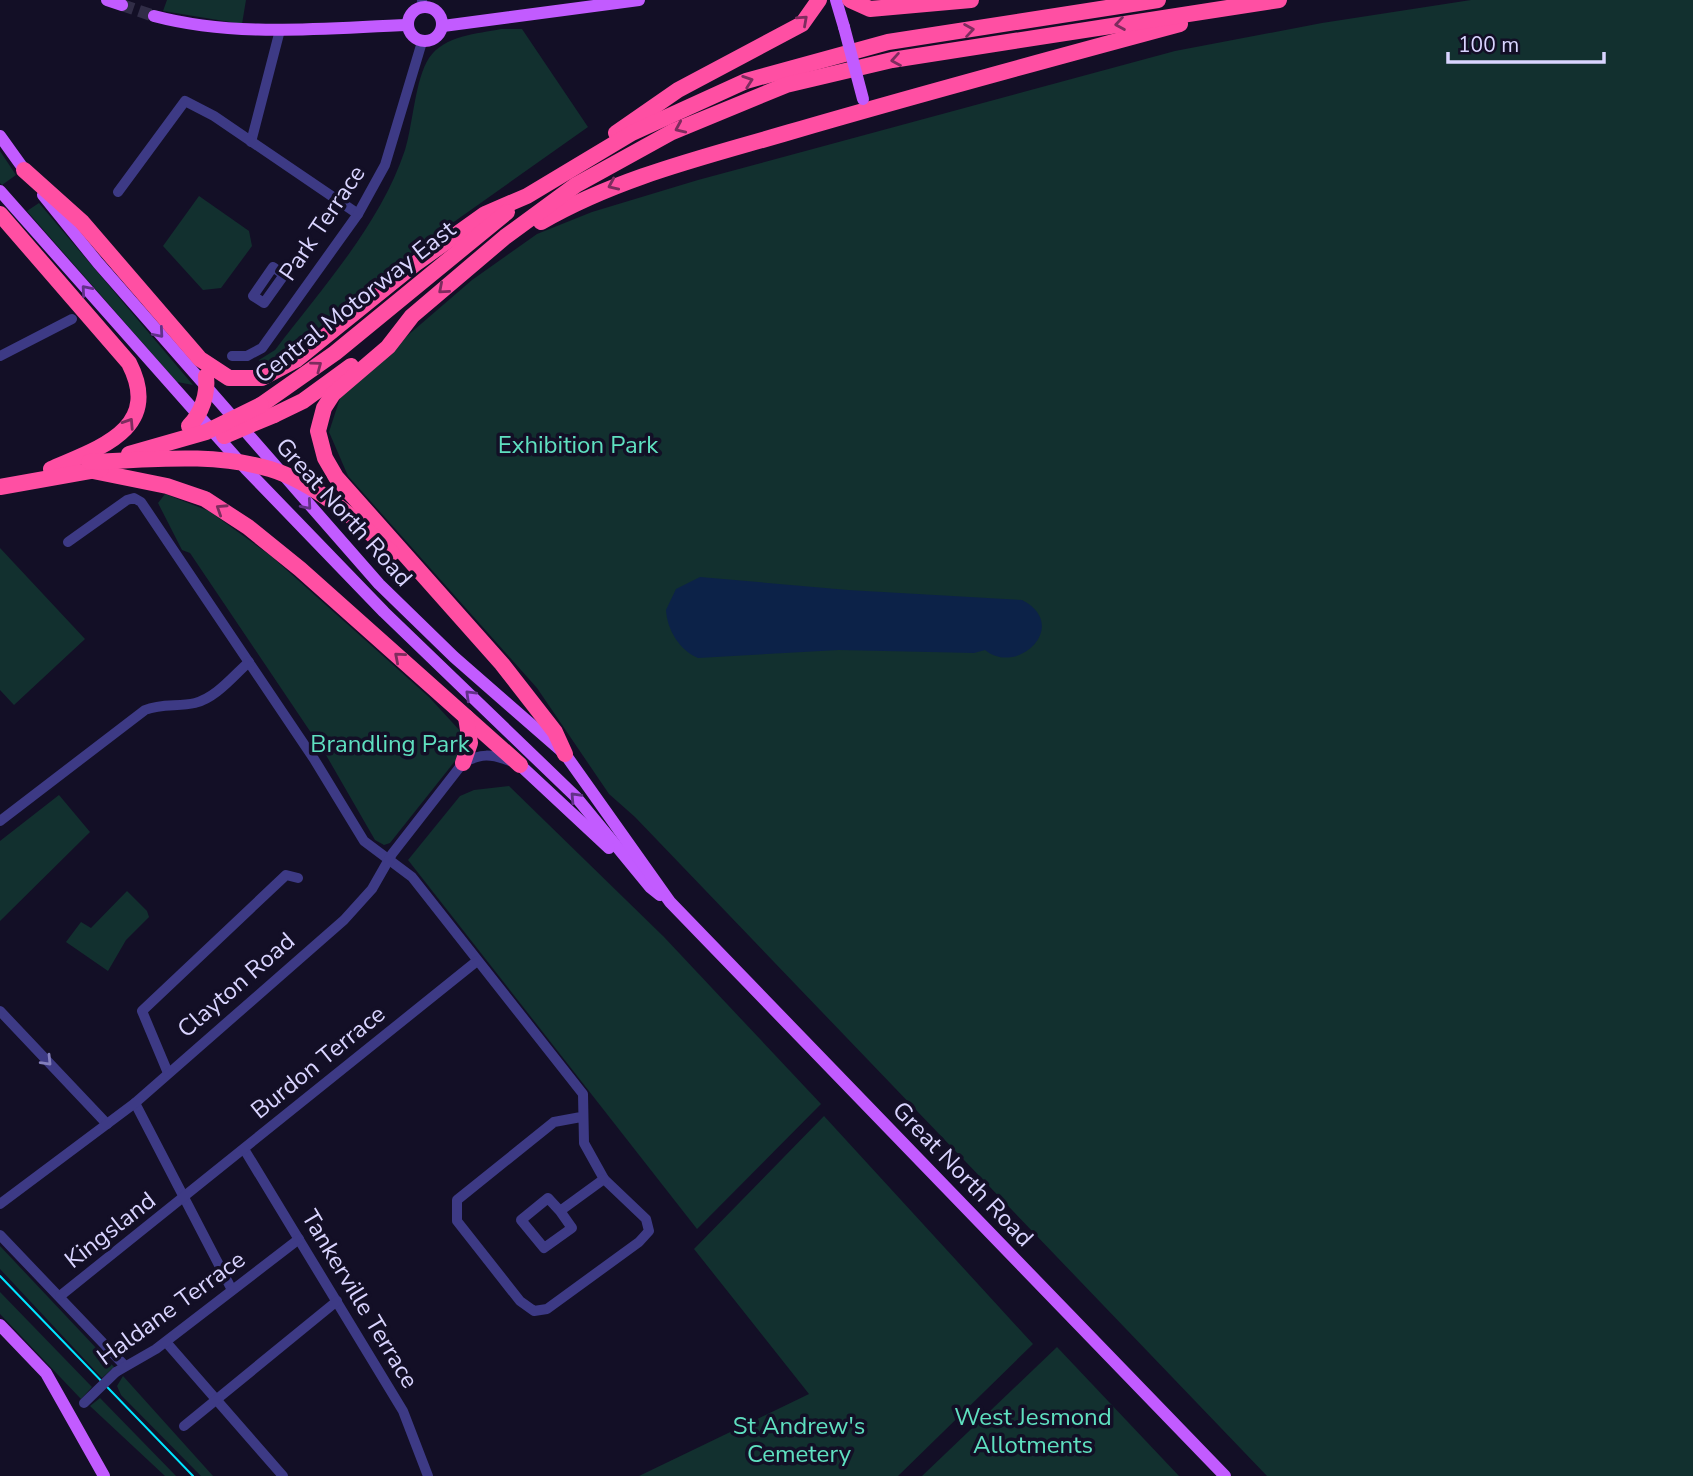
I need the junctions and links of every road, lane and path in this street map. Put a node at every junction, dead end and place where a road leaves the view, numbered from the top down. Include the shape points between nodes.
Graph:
1 (107, 0) edge
2 (639, 0) edge
3 (819, 0) edge
4 (836, 0) edge
5 (850, 0) edge
6 (971, 0) edge
7 (1158, 0) edge
8 (1279, 0) edge
9 (423, 3) edge
10 (1260, 3) junction
11 (122, 5) dead end
12 (154, 16) tunnel mouth
13 (408, 25) junction
14 (443, 26) junction
15 (280, 30) junction
16 (422, 42) junction
17 (864, 104) junction
18 (0, 136) edge
19 (251, 142) junction
20 (581, 161) junction
21 (24, 170) junction
22 (0, 191) edge
23 (118, 192) dead end
24 (0, 214) edge
25 (358, 214) junction
26 (505, 237) junction
27 (458, 241) junction
28 (412, 316) junction
29 (72, 319) dead end
30 (0, 356) edge
31 (232, 356) dead end
32 (200, 359) junction
33 (267, 410) junction
34 (135, 463) junction
35 (91, 467) junction
36 (51, 469) junction
37 (0, 477) edge
38 (0, 486) edge
39 (68, 542) dead end
40 (416, 573) junction
41 (249, 662) junction
42 (466, 717) junction
43 (565, 754) junction
44 (463, 763) junction
45 (520, 765) junction
46 (0, 821) edge
47 (389, 860) junction
48 (298, 878) dead end
49 (650, 887) junction
50 (670, 902) junction
51 (477, 961) junction
52 (0, 1011) edge
53 (168, 1073) junction
54 (135, 1103) junction
55 (581, 1117) junction
56 (107, 1124) junction
57 (244, 1149) junction
58 (604, 1179) junction
59 (186, 1196) junction
60 (0, 1204) edge
61 (560, 1211) junction
62 (0, 1235) edge
63 (299, 1239) junction
64 (232, 1290) junction
65 (60, 1296) junction
66 (337, 1301) junction
67 (0, 1325) edge
68 (166, 1342) junction
69 (120, 1368) junction
70 (216, 1399) junction
71 (71, 1413) junction
72 (184, 1426) dead end
73 (103, 1476) edge
74 (283, 1476) edge
75 (428, 1476) edge
76 (1225, 1476) edge

1 - 11 main road
2 - 14 main road
20 -> 3 highway via 639,114 802,24
4 - 17 main road, bridge
5 - 6 highway via 870,9
20 -> 7 highway via 746,80 888,42
8 - 10 highway
9 - 13 main road via 411,14
9 - 14 main road via 437,11
10 - 17 highway
10 -> 26 highway via 892,60 786,85 622,157
12 - 15 main road via 214,28
13 - 15 main road
13 - 16 main road via 413,37
14 - 16 main road via 438,37
15 - 19 street
16 - 25 street, Park Terrace via 385,165
17 -> 26 highway via 628,179
18 - 21 main road, Great North Road
19 - 23 street via 185,101
19 - 25 street
20 - 27 highway, Central Motorway East
21 - 32 highway via 82,222
21 -> 43 main road, Great North Road via 98,263 379,584
49 -> 22 main road, Great North Road via 576,797 384,612 201,421
36 -> 24 highway via 107,445 129,426 139,400 136,377 110,339
25 - 31 street, Park Terrace via 262,348 247,356
26 -> 28 highway
27 - 32 highway via 276,374 237,380
33 -> 27 highway, Central Motorway East
28 - 33 highway, Central Motorway East via 303,401
28 - 40 highway via 388,347 334,394 320,421 318,442 358,503
29 - 30 street
32 - 34 highway, bridge via 207,386 201,410 189,426
33 - 34 highway, Central Motorway East, bridge via 167,454
33 - 35 highway, Central Motorway East, bridge
34 - 35 highway, Central Motorway East
35 - 36 highway, Central Motorway East
35 - 38 highway, Central Motorway East
35 - 40 highway, bridge via 208,459 270,469 329,500
42 -> 35 highway via 248,527 205,499
36 - 37 highway, Central Motorway East
39 - 41 street via 127,500 141,502
40 - 43 highway via 525,692 555,732
41 - 46 street via 210,697 145,710
41 - 47 street via 364,841
42 - 44 highway via 470,743
42 - 45 highway
43 - 50 main road, Great North Road
44 - 45 street via 492,754
44 - 47 street, Clayton Road
45 - 49 main road
47 - 51 street via 412,877
47 - 53 street, Clayton Road via 372,889 344,919
48 - 53 street via 286,875 142,1011
49 - 50 main road, Great North Road
50 - 76 main road, Great North Road
51 - 55 street via 583,1094
51 - 57 street, Burdon Terrace
52 -> 56 street
53 - 54 street, Clayton Road
54 - 56 street, Clayton Road
54 - 59 street
55 - 58 street via 584,1143
55 - 58 street via 554,1122 457,1200 457,1220 520,1301 534,1311 547,1309 649,1231 646,1219
56 - 60 street, Clayton Road
57 - 59 street, Burdon Terrace
57 - 63 street, Tankerville Terrace
58 - 61 street
59 - 64 street
59 - 65 street, Kingsland
61 - 61 street via 572,1228 544,1248 520,1220 548,1198
62 - 65 street
63 - 64 street, Haldane Terrace
63 - 66 street, Tankerville Terrace
64 - 68 street, Haldane Terrace
65 - 69 street
66 - 70 street
66 - 75 street, Tankerville Terrace via 403,1411
67 - 71 main road via 46,1373
68 - 69 street, Haldane Terrace
68 - 70 street
69 - 71 street, Haldane Terrace, bridge
70 - 72 street
70 - 74 street
71 - 73 main road

